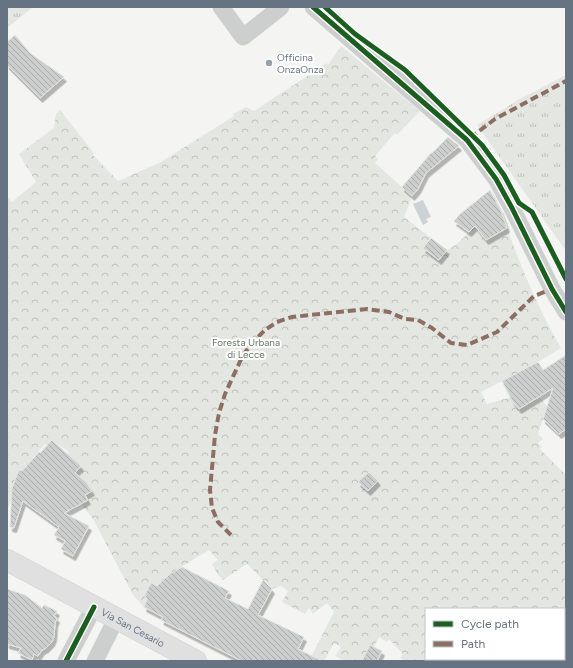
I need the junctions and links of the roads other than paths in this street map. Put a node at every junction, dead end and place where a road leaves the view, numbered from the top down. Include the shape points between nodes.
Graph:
1 (221, 7) edge
2 (281, 7) edge
3 (313, 7) edge
4 (566, 312) edge
5 (7, 560) edge
6 (94, 607) junction
7 (116, 619) junction
8 (66, 661) edge
9 (95, 661) edge
10 (196, 661) edge

1 - 2 street via 243,37
3 - 4 street via 467,140 496,179
5 - 6 main road, Via San Cesario
6 - 7 main road, Via San Cesario
6 - 8 street
7 - 9 street
7 - 10 main road, Via San Cesario

